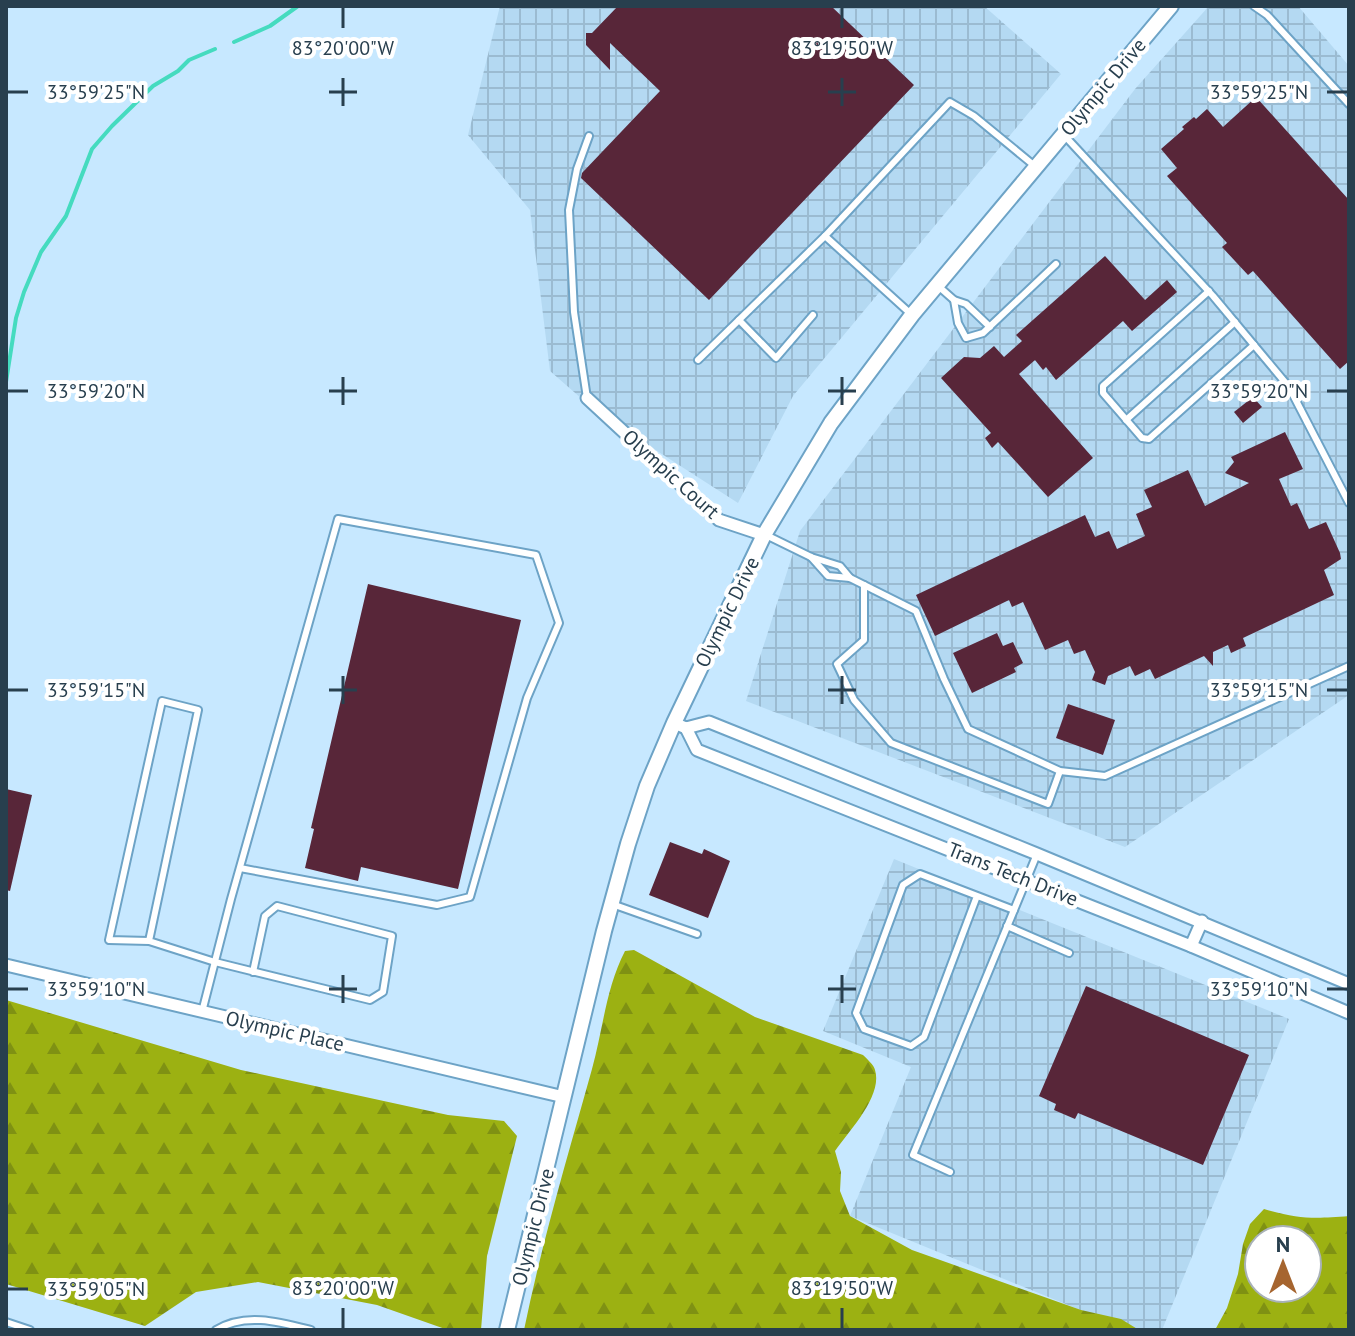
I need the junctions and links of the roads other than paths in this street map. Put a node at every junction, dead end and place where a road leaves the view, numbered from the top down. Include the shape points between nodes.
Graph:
1 (1171, 6) edge
2 (1254, 6) edge
3 (1265, 6) edge
4 (1267, 15) junction
5 (1349, 104) edge
6 (1063, 134) junction
7 (589, 136) dead end
8 (1036, 167) junction
9 (825, 236) junction
10 (1056, 264) dead end
11 (937, 285) junction
12 (1209, 291) junction
13 (954, 300) junction
14 (813, 315) dead end
15 (912, 315) junction
16 (739, 320) junction
17 (1235, 322) junction
18 (990, 327) junction
19 (1254, 345) junction
20 (698, 360) dead end
21 (587, 398) joint
22 (1126, 420) junction
23 (1349, 503) edge
24 (764, 535) junction
25 (811, 557) junction
26 (850, 578) junction
27 (864, 585) junction
28 (1349, 666) edge
29 (680, 726) junction
30 (1060, 771) junction
31 (1037, 854) junction
32 (240, 868) junction
33 (1027, 879) junction
34 (977, 896) junction
35 (612, 904) junction
36 (1014, 910) junction
37 (1202, 921) junction
38 (1007, 926) junction
39 (697, 934) dead end
40 (149, 941) junction
41 (1191, 946) junction
42 (1069, 953) dead end
43 (215, 962) junction
44 (6, 965) edge
45 (253, 972) junction
46 (1349, 984) edge
47 (202, 1012) junction
48 (1349, 1013) edge
49 (564, 1097) junction
50 (950, 1172) dead end
51 (6, 1322) edge
52 (234, 1322) junction
53 (30, 1330) edge
54 (216, 1330) edge
55 (232, 1330) edge
56 (311, 1330) edge
57 (507, 1330) edge

1 - 6 street, Olympic Drive
2 - 4 lane
3 - 4 lane
4 - 5 lane
6 - 8 street, Olympic Drive
6 - 12 lane
7 - 21 lane via 569,210 574,312
8 - 9 lane via 950,102
8 - 11 street, Olympic Drive
9 - 15 lane
9 - 16 lane
10 - 18 lane
11 - 13 lane
11 - 15 street, Olympic Drive
12 - 17 lane
12 - 22 lane via 1103,386
13 - 18 lane
13 - 18 lane via 966,338
14 - 16 lane via 776,358
15 - 24 street, Olympic Drive via 831,423
16 - 20 lane
17 - 19 lane
17 - 22 lane
19 - 22 lane via 1149,439
19 - 23 lane via 1289,387
21 - 24 street, Olympic Court via 719,520
24 - 25 lane
24 - 29 street, Olympic Drive
25 - 26 lane via 840,566
25 - 26 lane via 828,576
26 - 27 lane
27 - 30 lane via 916,611 968,729
27 - 30 lane via 864,640 837,664 854,700 891,743 1048,804
28 - 30 lane via 1105,776
29 - 31 street, Trans Tech Drive via 709,722
29 - 33 street, Trans Tech Drive via 697,750
29 - 35 street, Olympic Drive via 647,786
31 - 33 lane
31 - 37 street, Trans Tech Drive
32 - 32 lane via 338,519 536,555 559,623 527,698 470,897 437,905
32 - 43 lane
33 - 36 lane
33 - 41 street, Trans Tech Drive
34 - 34 lane via 920,874 903,885 856,1013 864,1029 911,1046 924,1037
34 - 36 lane
35 - 39 lane
35 - 49 street, Olympic Drive
36 - 38 lane
37 - 41 street
37 - 46 street, Trans Tech Drive
38 - 42 lane
38 - 50 lane via 913,1155
40 - 40 lane via 198,710 162,701 109,940
40 - 43 lane
41 - 48 street, Trans Tech Drive
43 - 45 lane
43 - 47 lane
44 - 47 street, Olympic Place
45 - 45 lane via 370,1000 383,992 392,936 277,906 265,916
47 - 49 street, Olympic Place
49 - 57 street, Olympic Drive
51 - 53 lane
52 - 54 lane
52 - 55 lane
52 - 56 lane via 280,1322

